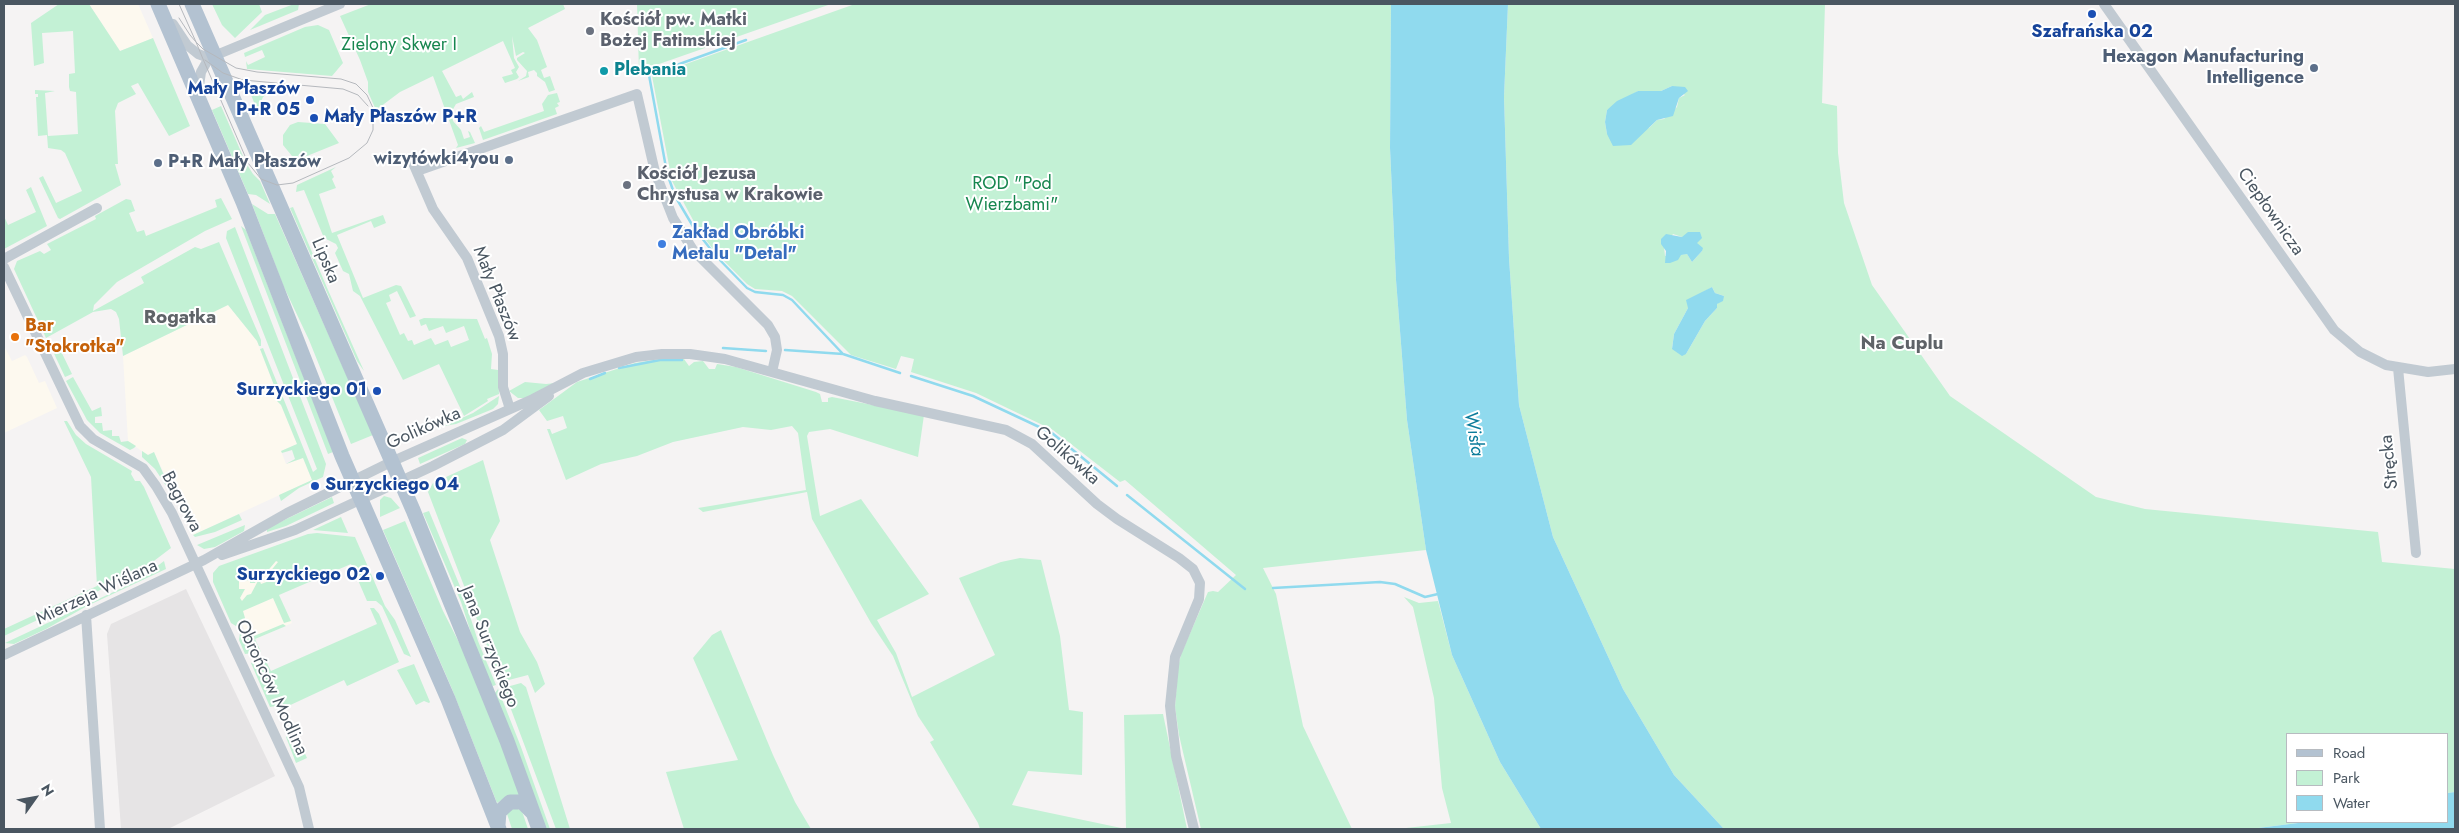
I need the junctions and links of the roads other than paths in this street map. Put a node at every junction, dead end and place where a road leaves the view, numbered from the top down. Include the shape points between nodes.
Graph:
1 (160, 4) edge
2 (192, 4) edge
3 (340, 4) edge
4 (2104, 4) edge
5 (212, 57) junction
6 (198, 99) junction
7 (97, 208) dead end
8 (4, 258) edge
9 (4, 267) edge
10 (2398, 368) junction
11 (2455, 369) edge
12 (772, 372) junction
13 (556, 388) junction
14 (510, 409) junction
15 (530, 410) junction
16 (490, 436) junction
17 (392, 461) junction
18 (353, 481) junction
19 (401, 481) junction
20 (361, 499) junction
21 (2416, 552) dead end
22 (200, 562) junction
23 (86, 615) junction
24 (4, 655) edge
25 (537, 823) edge
26 (100, 829) edge
27 (309, 829) edge
28 (499, 829) edge
29 (1194, 829) edge

1 - 5 street via 187,45 198,54
1 - 6 main road
2 - 5 main road, Lipska
3 - 5 street
4 - 10 street, Ciepłownicza via 2334,330 2360,352
5 - 6 street via 201,72
5 - 17 main road, Lipska
6 - 18 main road
7 - 8 street
9 - 22 street, Bagrowa via 80,426 93,439 132,461 150,476
10 - 11 street, Ciepłownicza via 2428,372
10 - 21 street, Stręcka
12 - 13 street, Golikówka via 725,359 662,354 595,368
12 - 14 street, Mały Płaszów via 778,350 768,325 693,250 672,218 655,172 637,94 415,167 434,209 467,258 499,336 503,354 503,387
12 - 29 street, Golikówka via 875,401 1006,430 1032,444 1097,504 1194,571 1200,583 1199,599 1175,657 1170,706 1178,764
13 - 14 street, Golikówka
13 - 15 street, Golikówka
14 - 15 street, Golikówka
14 - 16 street, Golikówka via 505,422
14 - 17 street, Golikówka
15 - 16 street, Golikówka
16 - 19 street, Golikówka
17 - 18 street, Golikówka
17 - 19 main road, Lipska
18 - 20 main road
18 - 22 street, Mierzeja Wiślana via 286,513
19 - 20 street, Golikówka
19 - 25 main road, Jana Surzyckiego via 507,740
20 - 22 street, Mierzeja Wiślana via 276,538
20 - 28 main road via 433,663
22 - 23 street, Mierzeja Wiślana
22 - 27 street, Obrońców Modlina via 299,787
23 - 24 street, Mierzeja Wiślana
23 - 26 street
25 - 28 main road via 524,803 510,802 499,812

